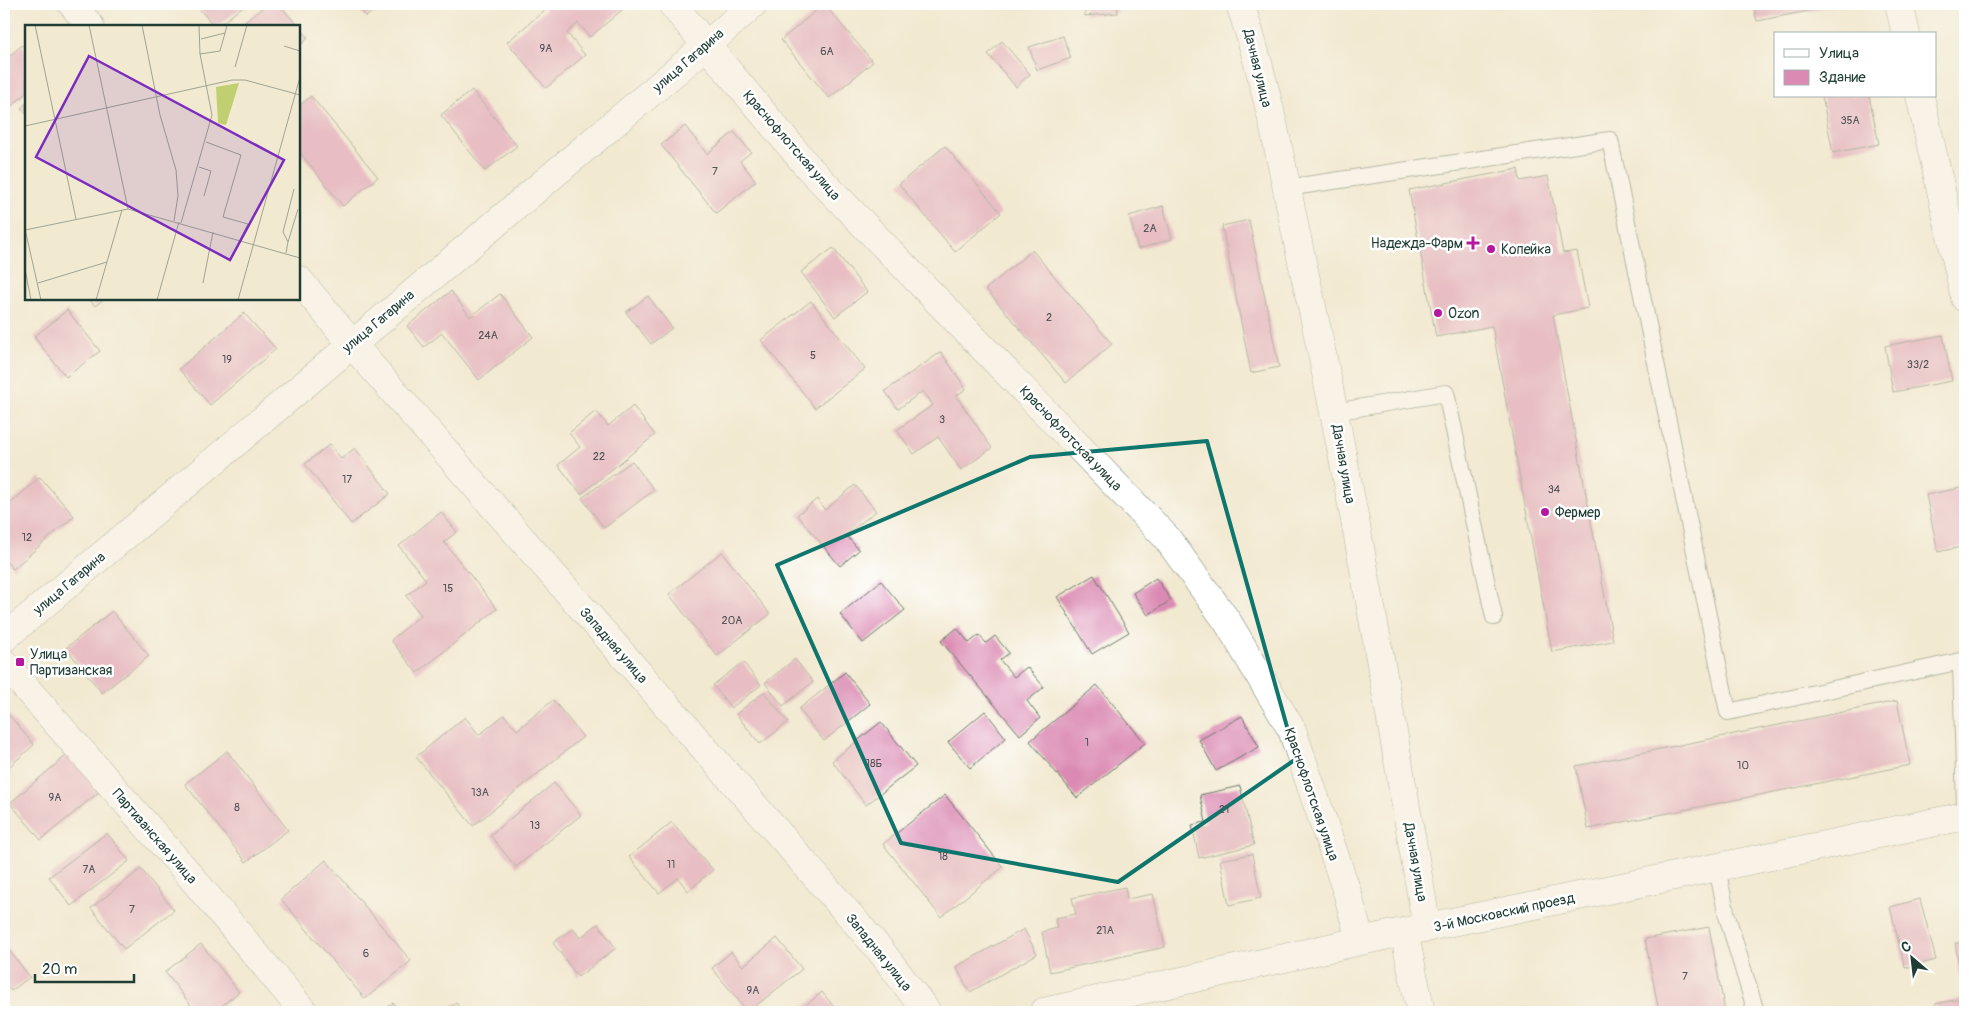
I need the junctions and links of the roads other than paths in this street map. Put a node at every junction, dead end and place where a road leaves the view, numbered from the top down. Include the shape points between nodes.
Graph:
1 (72, 4) edge
2 (672, 4) edge
3 (753, 4) edge
4 (1240, 4) edge
5 (1899, 4) edge
6 (89, 25) edge
7 (1906, 32) edge
8 (706, 46) junction
9 (1920, 98) edge
10 (1286, 188) junction
11 (300, 281) edge
12 (1965, 298) edge
13 (352, 344) junction
14 (1334, 412) junction
15 (1494, 617) dead end
16 (4, 638) edge
17 (4, 663) edge
18 (1965, 810) edge
19 (1965, 816) edge
20 (1717, 868) junction
21 (1416, 930) junction
22 (1360, 941) junction
23 (304, 1012) edge
24 (927, 1012) edge
25 (1044, 1012) edge
26 (1422, 1012) edge
27 (1756, 1012) edge

1 - 6 street
2 - 8 street, Краснофлотская улица
3 - 8 street, улица Гагарина
4 - 10 street, Дачная улица via 1258,62
5 - 7 street
8 - 13 street, улица Гагарина
8 - 22 street, Краснофлотская улица via 809,168 1166,537 1227,621 1292,730 1348,895
9 - 12 street
10 - 14 street, Дачная улица
10 - 18 lane via 1610,140 1728,712 1961,661
11 - 13 street, Западная улица
13 - 16 street, улица Гагарина
13 - 24 street, Западная улица via 880,950
14 - 15 lane via 1446,393
14 - 21 street, Дачная улица
17 - 23 street, Партизанская улица via 181,865
19 - 20 street, 3-й Московский проезд
20 - 21 street, 3-й Московский проезд
20 - 27 lane via 1727,916
21 - 22 street, 3-й Московский проезд
21 - 26 street, Дачная улица
22 - 25 street, 3-й Московский проезд

